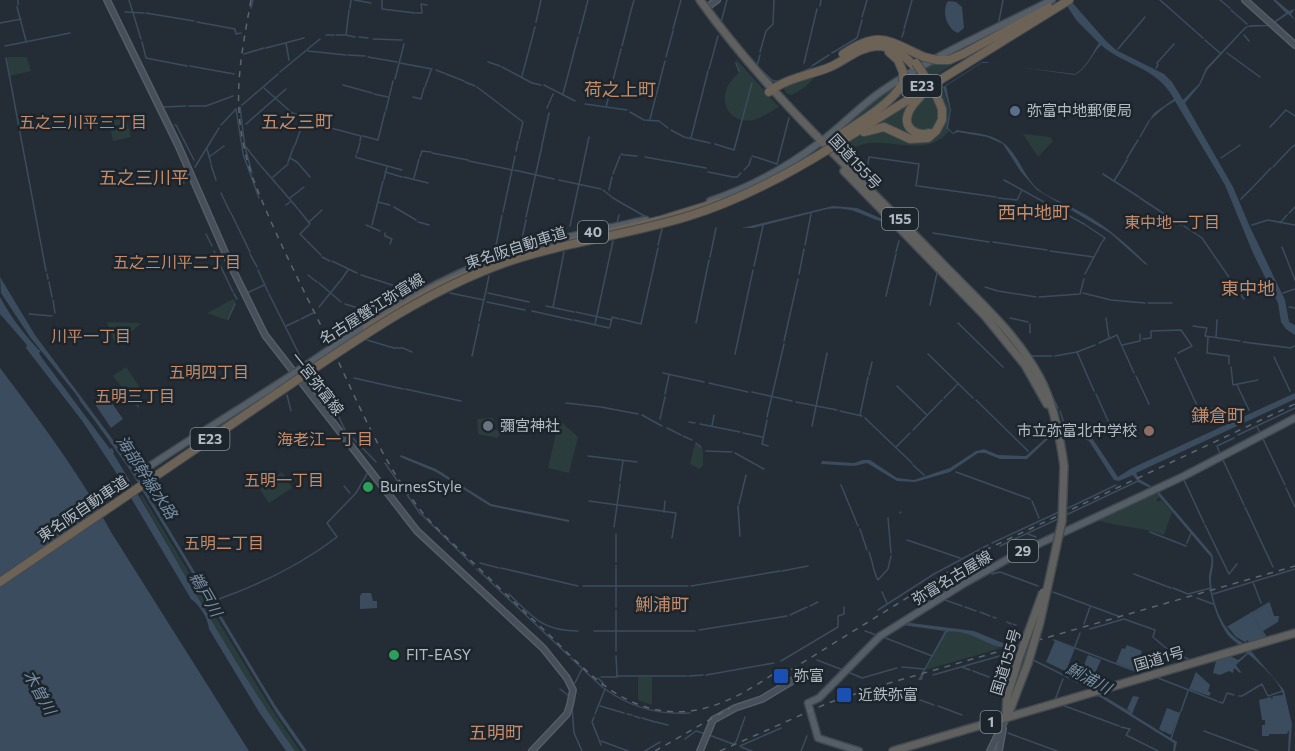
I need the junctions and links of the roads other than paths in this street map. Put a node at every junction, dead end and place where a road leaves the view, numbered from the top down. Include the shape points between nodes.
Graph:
1 (107, 0) edge
2 (695, 0) edge
3 (700, 0) edge
4 (717, 0) edge
5 (1062, 0) edge
6 (1069, 0) edge
7 (1245, 0) edge
8 (1050, 4) edge
9 (706, 8) junction
10 (1015, 30) junction
11 (1295, 45) edge
12 (844, 56) junction
13 (959, 68) junction
14 (771, 91) junction
15 (934, 92) junction
16 (826, 145) junction
17 (293, 374) junction
18 (1295, 418) edge
19 (138, 474) dead end
20 (1050, 573) junction
21 (0, 576) edge
22 (0, 582) edge
23 (1295, 633) edge
24 (797, 678) dead end
25 (1004, 721) junction
26 (532, 751) edge
27 (700, 751) edge
28 (859, 751) edge
29 (892, 751) edge
30 (990, 751) edge
31 (999, 751) edge

1 - 17 main road, 一宮弥富線 via 248,303
2 - 14 highway, 国道155号 / 155
3 - 9 highway, 国道155号 / 155
4 - 9 main road
5 - 8 highway
6 - 10 highway, 東名阪自動車道 / E23
7 - 11 main road
8 - 10 highway
8 - 16 main road, 名古屋蟹江弥富線 / 40 via 936,56 880,92
9 - 14 highway, 国道155号 / 155
10 - 12 highway, bridge via 958,57 937,60 882,40 864,42
10 - 13 highway, 東名阪自動車道 / E23
10 - 16 highway, 東名阪自動車道 / E23
12 - 14 highway via 830,67
12 - 15 highway, bridge via 869,44 900,49
12 - 16 highway, bridge via 885,51 898,60 903,82 888,101
13 - 15 highway via 910,109 908,123 916,133 927,134 938,122 940,112
13 - 16 highway, 東名阪自動車道 / E23
14 - 16 highway, 国道155号 / 155
15 - 16 highway via 942,109 942,120 928,138 910,139 891,129 877,128
16 - 17 main road, 名古屋蟹江弥富線 / 40 via 715,200 525,248 455,275 395,306
16 - 20 highway, 国道155号 / 155, bridge via 985,316 1034,379 1058,431 1064,466 1062,520
16 - 21 highway, 東名阪自動車道 / E23, bridge via 764,182 713,204 531,250 426,293 367,328
16 - 22 highway, 東名阪自動車道 / E23, bridge via 794,170 714,207 532,254 435,292 369,331
17 - 19 main road, 名古屋蟹江弥富線 / 40
17 - 26 main road, 一宮弥富線 via 417,531 543,648 567,678 573,690 567,714
18 - 28 main road, 弥富名古屋線 / 29 via 1184,476 1016,555 880,636 819,698 808,703 818,738
20 - 25 highway, 国道155号 / 155, bridge via 1019,658
20 - 25 highway, 国道155号 / 155, bridge via 1040,622 1019,689
23 - 25 highway, 国道1号 / 1
24 - 27 main road via 762,699 712,720
25 - 29 highway, 国道1号 / 1
25 - 30 main road
25 - 31 main road

